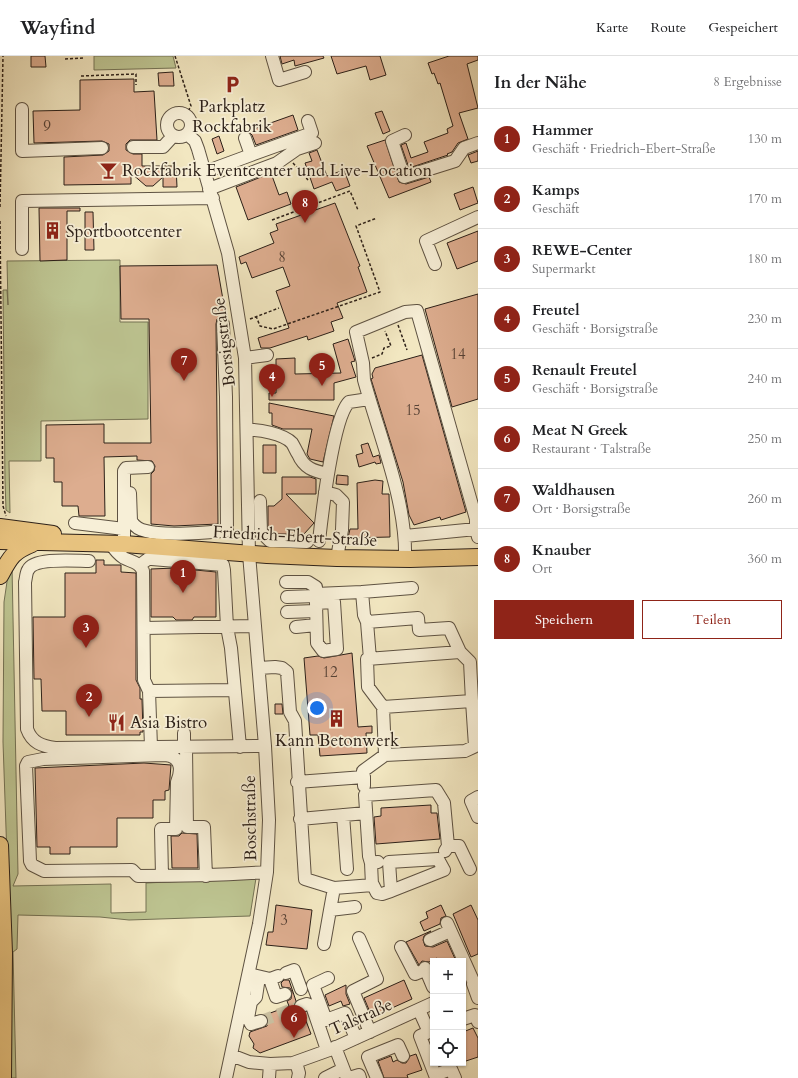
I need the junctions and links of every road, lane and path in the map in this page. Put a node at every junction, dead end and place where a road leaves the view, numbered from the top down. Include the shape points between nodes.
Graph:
1 (3, 56) edge
2 (83, 56) edge
3 (176, 56) edge
4 (272, 56) edge
5 (65, 59) dead end
6 (305, 72) dead end
7 (81, 76) dead end
8 (136, 85) dead end
9 (22, 109) dead end
10 (186, 115) junction
11 (308, 121) dead end
12 (187, 134) junction
13 (405, 135) dead end
14 (173, 136) junction
15 (245, 138) dead end
16 (316, 142) dead end
17 (478, 143) edge
18 (134, 147) dead end
19 (102, 148) dead end
20 (251, 155) junction
21 (287, 157) junction
22 (205, 172) junction
23 (308, 180) dead end
24 (211, 193) junction
25 (0, 206) edge
26 (358, 210) dead end
27 (478, 217) edge
28 (377, 218) dead end
29 (272, 220) dead end
30 (0, 221) edge
31 (22, 249) dead end
32 (434, 264) dead end
33 (279, 308) dead end
34 (256, 316) junction
35 (395, 316) junction
36 (240, 320) junction
37 (382, 321) junction
38 (223, 324) dead end
39 (407, 350) dead end
40 (268, 356) dead end
41 (245, 358) junction
42 (363, 361) junction
43 (369, 399) junction
44 (247, 430) junction
45 (148, 467) dead end
46 (328, 474) junction
47 (325, 492) junction
48 (132, 493) junction
49 (260, 501) dead end
50 (3, 521) edge
51 (76, 523) dead end
52 (477, 533) edge
53 (405, 536) junction
54 (119, 539) junction
55 (0, 541) edge
56 (36, 542) junction
57 (249, 554) junction
58 (478, 556) edge
59 (338, 558) junction
60 (404, 559) junction
61 (89, 561) dead end
62 (140, 565) junction
63 (0, 576) edge
64 (286, 582) dead end
65 (412, 588) dead end
66 (362, 592) junction
67 (287, 597) dead end
68 (316, 601) junction
69 (287, 612) dead end
70 (367, 622) junction
71 (316, 625) junction
72 (254, 626) junction
73 (227, 627) junction
74 (296, 627) dead end
75 (144, 628) junction
76 (460, 652) junction
77 (370, 659) junction
78 (259, 664) junction
79 (234, 690) junction
80 (149, 691) junction
81 (472, 702) junction
82 (383, 707) junction
83 (184, 733) dead end
84 (477, 745) edge
85 (265, 746) junction
86 (151, 747) junction
87 (185, 747) junction
88 (240, 747) junction
89 (385, 755) junction
90 (364, 777) junction
91 (297, 782) junction
92 (365, 795) junction
93 (478, 796) edge
94 (366, 813) junction
95 (343, 815) junction
96 (478, 817) edge
97 (300, 819) junction
98 (0, 845) edge
99 (448, 846) junction
100 (438, 859) junction
101 (389, 862) junction
102 (371, 863) junction
103 (347, 868) dead end
104 (470, 870) dead end
105 (267, 872) junction
106 (162, 876) junction
107 (206, 876) junction
108 (372, 885) junction
109 (334, 888) junction
110 (390, 891) junction
111 (355, 907) dead end
112 (330, 910) junction
113 (358, 938) dead end
114 (430, 940) dead end
115 (324, 944) dead end
116 (401, 947) dead end
117 (268, 976) junction
118 (328, 978) dead end
119 (430, 980) edge
120 (472, 984) edge
121 (293, 992) junction
122 (478, 998) edge
123 (430, 1004) edge
124 (419, 1010) junction
125 (466, 1018) edge
126 (261, 1021) dead end
127 (478, 1022) edge
128 (430, 1030) edge
129 (430, 1031) edge
130 (370, 1032) junction
131 (356, 1038) junction
132 (331, 1049) junction
133 (381, 1052) junction
134 (231, 1055) junction
135 (403, 1056) dead end
136 (296, 1062) junction
137 (430, 1062) edge
138 (270, 1064) junction
139 (432, 1066) edge
140 (347, 1075) edge
141 (3, 1078) edge
142 (226, 1078) edge
143 (269, 1078) edge
144 (298, 1078) edge
145 (325, 1078) edge
146 (360, 1078) edge
147 (377, 1078) edge
148 (455, 1078) edge

1 - 25 path
2 - 5 path
3 - 10 path via 191,106
4 - 6 street via 279,80
7 - 8 path via 136,74
9 - 19 street via 22,151
10 - 12 street via 191,124
10 - 14 street via 178,113 168,118 167,128
11 - 20 street via 312,133
12 - 14 street
12 - 22 street, Borsigstraße via 194,141
13 - 17 street via 392,141 404,177 454,161 464,148
14 - 18 street via 163,147
15 - 20 street
16 - 21 street via 297,149
20 - 22 street
21 - 23 path
21 - 24 street
22 - 24 street, Borsigstraße
24 - 31 street via 22,201
24 - 36 street, Borsigstraße via 228,253
26 - 29 path via 350,191
27 - 32 street via 426,241
28 - 34 path via 356,226 380,292 273,329 260,326
30 - 50 path
33 - 34 path
34 - 36 path
35 - 37 street
35 - 39 path
35 - 52 street via 417,311 463,467 476,518
36 - 41 street, Borsigstraße
37 - 42 street via 356,332
37 - 42 path via 391,346 384,348 382,354
38 - 48 street via 227,530 213,533 153,532 138,528 131,521
40 - 41 street
41 - 44 street, Borsigstraße
42 - 43 street
43 - 46 street via 349,402 345,406
43 - 53 street via 394,482
44 - 46 street via 257,429 284,438 292,443 302,464
44 - 57 street, Borsigstraße
45 - 48 street via 126,468 124,471
46 - 47 street
47 - 49 street via 313,542 270,541 261,532
47 - 59 street via 336,495 343,502
48 - 54 street
50 - 54 main road, Friedrich-Ebert-Straße
51 - 54 street
52 - 53 street
53 - 60 street
54 - 56 main road, Friedrich-Ebert-Straße
54 - 57 main road, Friedrich-Ebert-Straße
54 - 62 street via 115,551
55 - 56 main road, Friedrich-Ebert-Straße
56 - 63 main road via 11,555
57 - 59 main road, Friedrich-Ebert-Straße
57 - 72 street, Boschstraße
58 - 60 main road, Friedrich-Ebert-Straße
59 - 60 main road, Friedrich-Ebert-Straße
61 - 86 street via 42,562 33,564 28,570 25,582 27,729 30,737 44,747
62 - 73 street via 148,559 222,565
62 - 75 street via 144,576
64 - 68 street via 308,582 316,587
65 - 66 street
66 - 68 street
66 - 70 street
67 - 68 street
68 - 69 street
68 - 71 street
68 - 71 street via 334,602 337,649 323,651 316,643
70 - 76 street via 418,618 419,630 449,628
70 - 77 street
71 - 74 street
72 - 73 street
72 - 78 street, Boschstraße
73 - 75 street
73 - 79 street
75 - 80 street via 144,680
76 - 77 street
76 - 81 street via 470,662
77 - 82 street via 367,659 368,687
78 - 85 street, Boschstraße
78 - 91 street via 282,668 287,672 290,712 295,721
79 - 80 street
79 - 88 street
80 - 86 street
81 - 82 street
81 - 84 street
82 - 89 street
83 - 87 street
84 - 89 street via 464,751
85 - 88 street
85 - 105 street, Boschstraße via 269,820
86 - 87 street
87 - 88 street
87 - 107 street via 187,827 204,827
89 - 90 street via 363,771
90 - 91 street
90 - 92 street
91 - 97 street
92 - 94 street
92 - 99 street via 436,790 444,803
93 - 96 street via 471,801
94 - 95 street
94 - 102 street
95 - 97 street
95 - 103 street
97 - 109 street via 305,879
98 - 141 main road via 4,953
99 - 100 street
99 - 104 street via 458,846
100 - 101 street
100 - 110 street via 444,870
101 - 102 street
101 - 110 street
102 - 108 street
105 - 107 street
105 - 117 street, Boschstraße via 259,924
106 - 106 street via 161,829 176,829 176,782 180,776 176,758 171,755 43,758 28,762 26,766 32,864 44,872 132,870 138,876
106 - 107 street
108 - 109 street
108 - 110 street via 382,894
109 - 112 street
111 - 112 street
112 - 115 street
113 - 130 street via 377,979 353,991
114 - 120 street via 449,927
116 - 119 street via 415,974 425,969
117 - 121 street via 276,997
117 - 121 street via 294,970
117 - 126 street via 251,1002 248,1018 251,1024
117 - 134 street, Boschstraße
118 - 131 street via 313,985 326,1020 345,1012
120 - 122 street
121 - 132 street via 304,1005 312,1006
123 - 124 street, Talstraße
124 - 128 street
124 - 130 street, Talstraße
125 - 127 street via 475,1014
129 - 137 street via 420,1036
130 - 131 street, Talstraße
130 - 133 street
131 - 132 street, Talstraße
132 - 136 street, Talstraße
132 - 140 street
133 - 135 street via 398,1045
133 - 147 street via 368,1057
134 - 138 street, Talstraße via 249,1062
134 - 142 street, Boschstraße
136 - 138 street, Talstraße
136 - 144 street
138 - 143 street
139 - 148 street via 435,1075 451,1069
140 - 145 street
140 - 146 street via 359,1075

